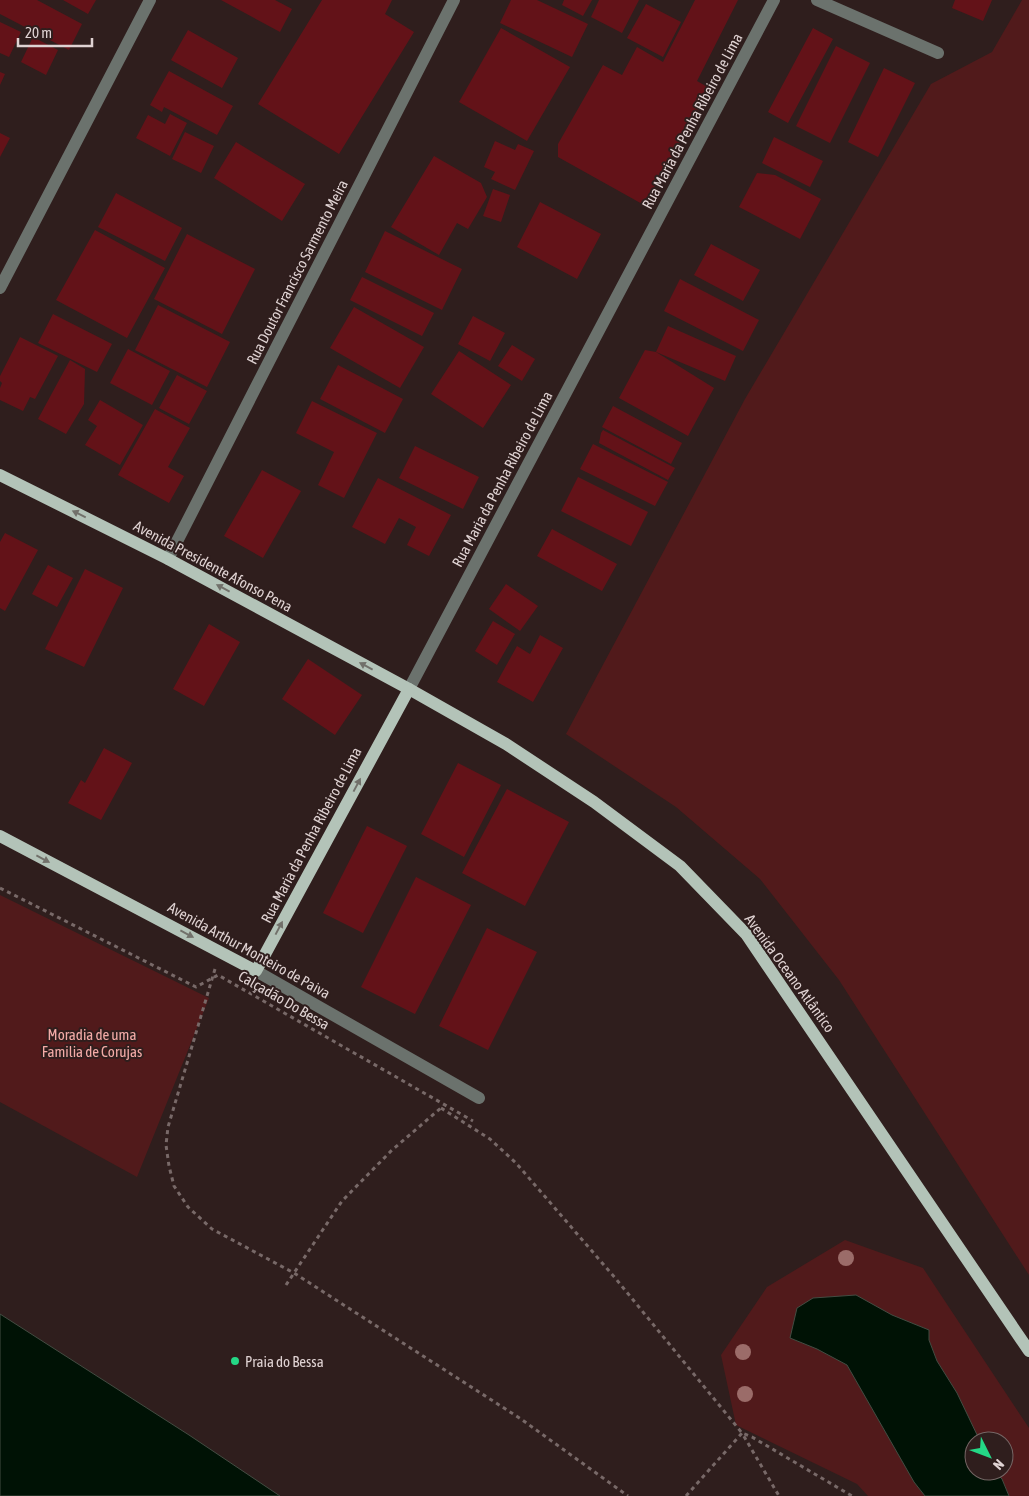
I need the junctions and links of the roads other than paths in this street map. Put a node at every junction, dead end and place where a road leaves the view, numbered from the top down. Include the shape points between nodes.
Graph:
1 (150, 0) edge
2 (454, 0) edge
3 (774, 0) edge
4 (817, 0) edge
5 (938, 53) dead end
6 (0, 288) edge
7 (0, 476) edge
8 (168, 559) junction
9 (409, 689) junction
10 (0, 836) edge
11 (256, 971) junction
12 (479, 1098) dead end
13 (1029, 1351) edge

1 - 6 street
2 - 8 street, Rua Doutor Francisco Sarmento Meira
3 - 9 street, Rua Maria da Penha Ribeiro de Lima
4 - 5 street
8 -> 7 main road, Avenida Presidente Afonso Pena
9 -> 8 main road, Avenida Presidente Afonso Pena
11 -> 9 main road, Rua Maria da Penha Ribeiro de Lima
9 - 13 main road, Avenida Oceano Atlântico via 506,744 594,802 680,866 746,934
10 -> 11 main road, Avenida Arthur Monteiro de Paiva
11 - 12 street, Avenida Arthur Monteiro de Paiva

